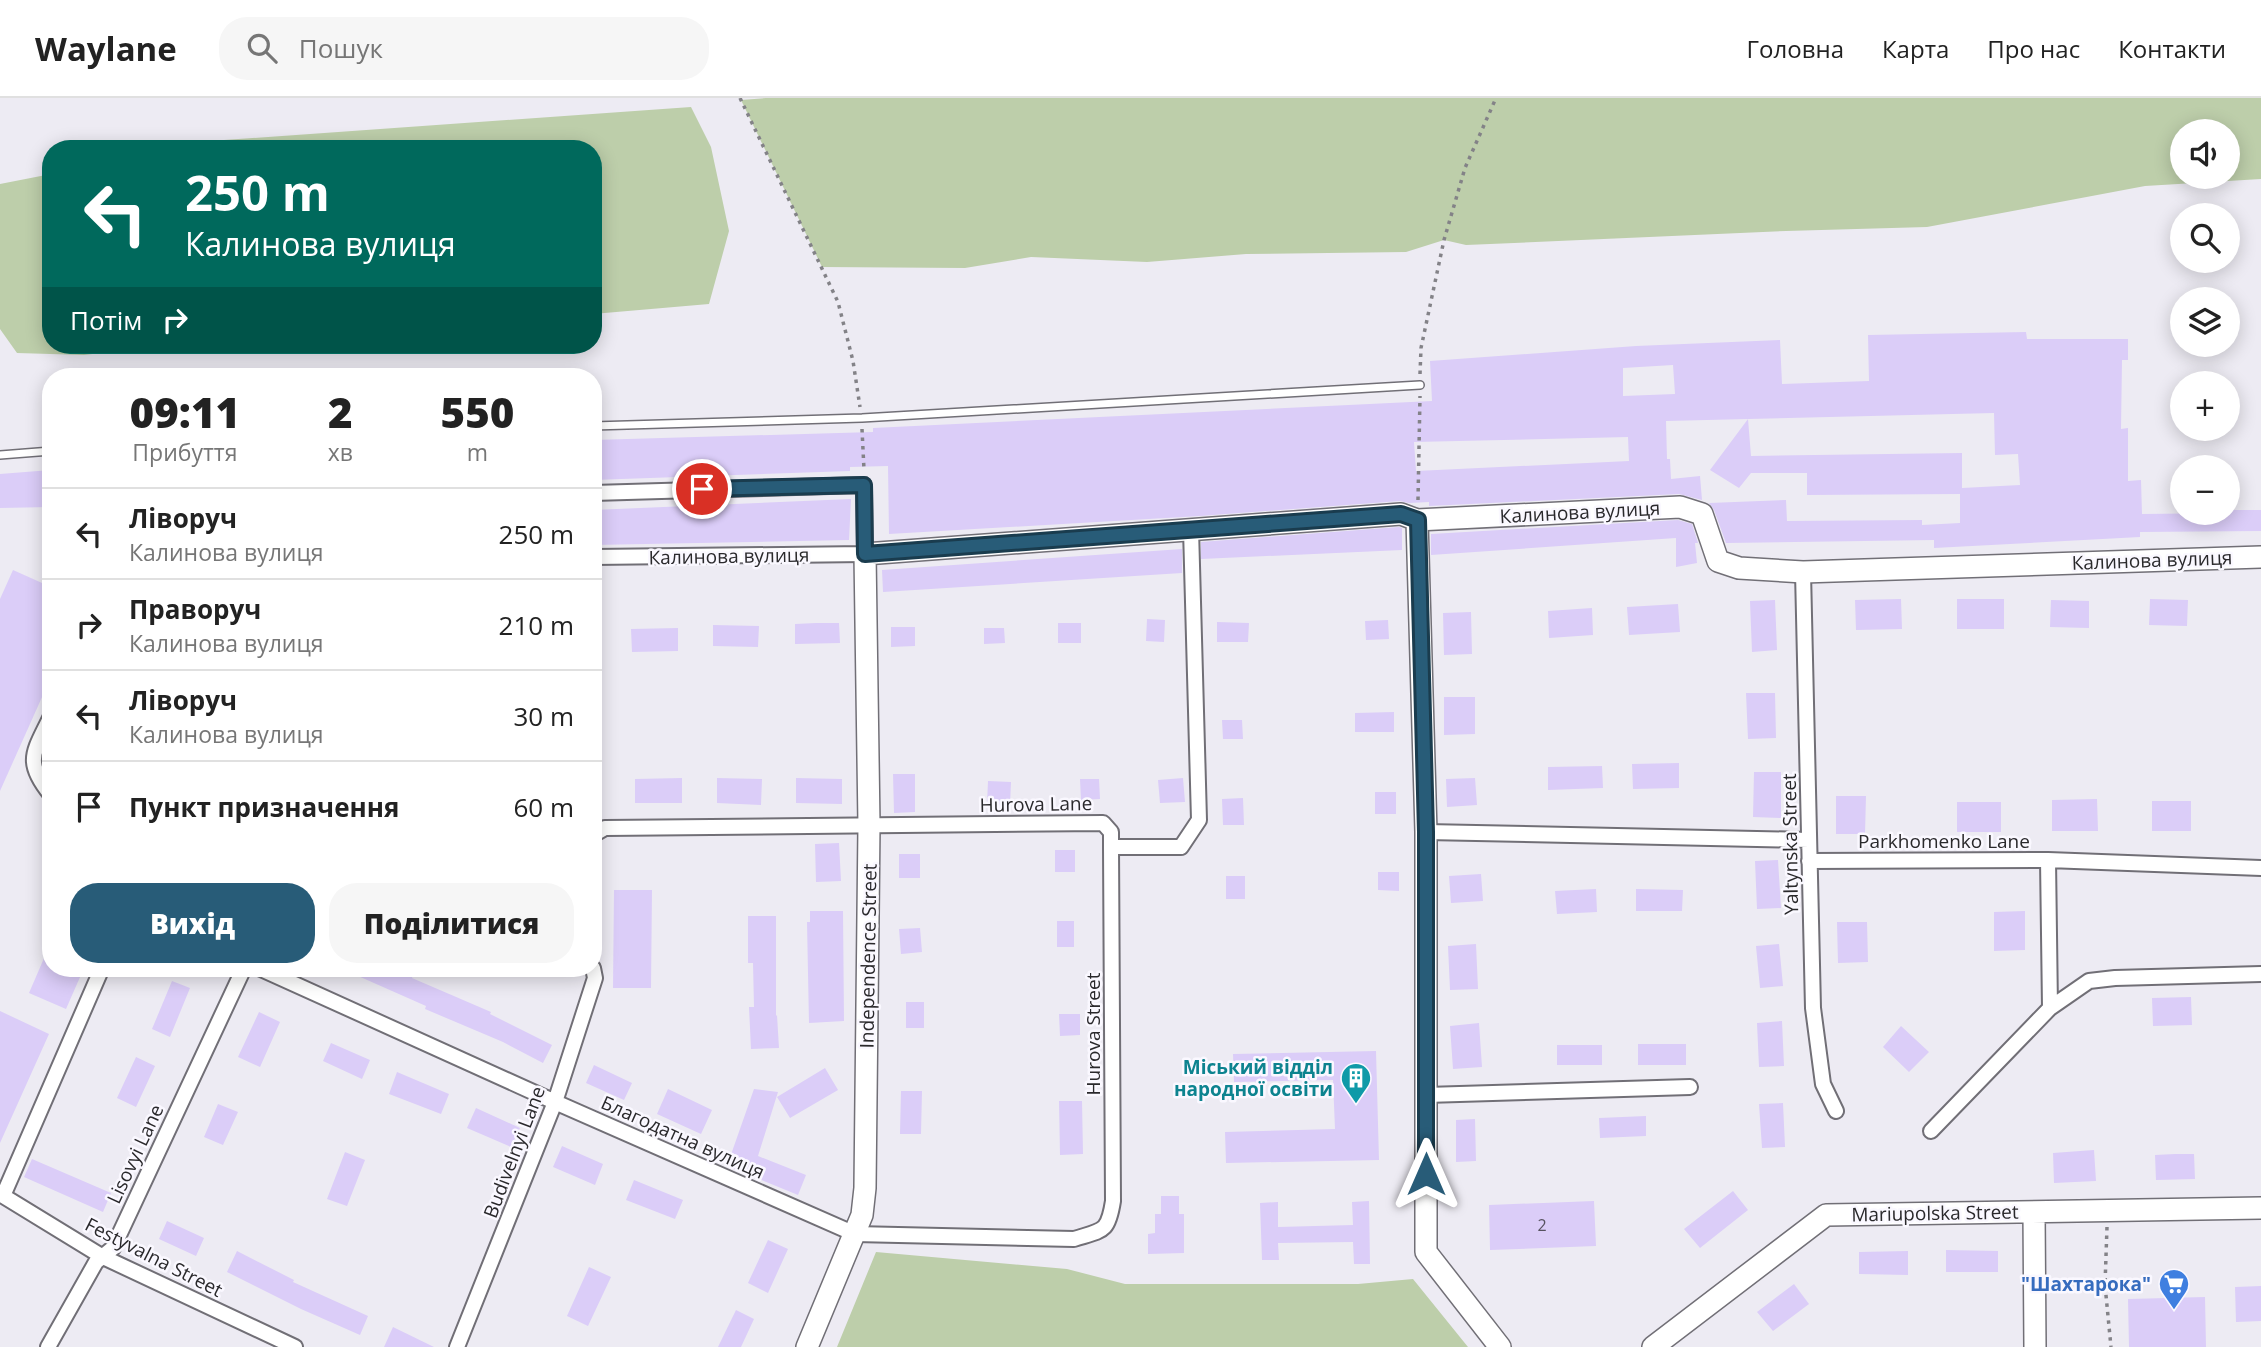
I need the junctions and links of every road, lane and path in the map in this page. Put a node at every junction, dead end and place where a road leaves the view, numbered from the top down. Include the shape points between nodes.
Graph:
1 (740, 98) edge
2 (1496, 98) edge
3 (1420, 385) junction
4 (862, 418) junction
5 (602, 426) edge
6 (42, 452) edge
7 (0, 455) edge
8 (864, 485) junction
9 (602, 493) edge
10 (1418, 520) junction
11 (1191, 529) junction
12 (865, 554) junction
13 (602, 557) edge
14 (2261, 557) edge
15 (1802, 572) junction
16 (42, 735) edge
17 (42, 783) edge
18 (869, 825) junction
19 (602, 830) edge
20 (1426, 832) junction
21 (1809, 840) junction
22 (1111, 847) junction
23 (2048, 860) junction
24 (1810, 861) junction
25 (2261, 868) edge
26 (2261, 974) edge
27 (98, 977) edge
28 (240, 977) edge
29 (279, 977) edge
30 (595, 977) edge
31 (2050, 1008) junction
32 (1690, 1087) dead end
33 (1426, 1095) junction
34 (555, 1102) junction
35 (1836, 1111) dead end
36 (1931, 1131) dead end
37 (2, 1195) edge
38 (2261, 1208) edge
39 (2108, 1211) junction
40 (2034, 1212) junction
41 (1110, 1222) joint
42 (855, 1234) junction
43 (103, 1257) junction
44 (48, 1347) edge
45 (295, 1347) edge
46 (457, 1347) edge
47 (807, 1347) edge
48 (1500, 1347) edge
49 (1653, 1347) edge
50 (2035, 1347) edge
51 (2111, 1347) edge

1 - 4 path via 838,302
2 - 3 path via 1465,168 1444,240 1421,348
3 - 4 lane
3 - 10 path
4 - 5 lane
4 - 8 path
6 - 7 lane
8 - 9 street
8 - 12 street
10 - 11 street, Калинова вулиця via 1401,514
10 - 15 street, Калинова вулиця via 1680,507 1702,514 1718,561 1739,568
10 - 20 street
11 - 12 street, Калинова вулиця
11 - 22 street via 1199,820 1181,847
12 - 13 street, Калинова вулиця
12 - 18 street, Independence Street
14 - 15 street, Калинова вулиця
15 - 21 street, Yaltynska Street
16 - 17 street via 33,754
18 - 19 street, Hurova Lane
18 - 22 street, Hurova Lane via 1103,823 1111,832
18 - 42 street, Independence Street via 865,1188
20 - 21 street
20 - 33 street
21 - 24 street, Yaltynska Street
22 - 41 street, Hurova Street
23 - 24 street, Parkhomenko Lane
23 - 25 street
23 - 31 street, Parkhomenko Lane
24 - 35 street, Yaltynska Street via 1813,1008 1823,1084
26 - 31 street via 2089,981
27 - 37 street
28 - 43 street, Lisovyi Lane via 113,1248
29 - 34 street, Благодатна вулиця
30 - 34 street, Budivelnyi Lane
31 - 36 street
32 - 33 street
33 - 48 street via 1426,1252
34 - 42 street, Благодатна вулиця
34 - 46 street, Budivelnyi Lane
37 - 43 street, Festyvalna Street
38 - 39 street, Mariupolska Street
39 - 40 street, Mariupolska Street
39 - 51 path via 2105,1285
40 - 49 street, Mariupolska Street via 1826,1215
40 - 50 street
41 - 42 street, Благодатна вулиця via 1102,1230 1074,1239
42 - 47 street, Independence Street
43 - 44 street, Lisovyi Lane
43 - 45 street, Festyvalna Street

